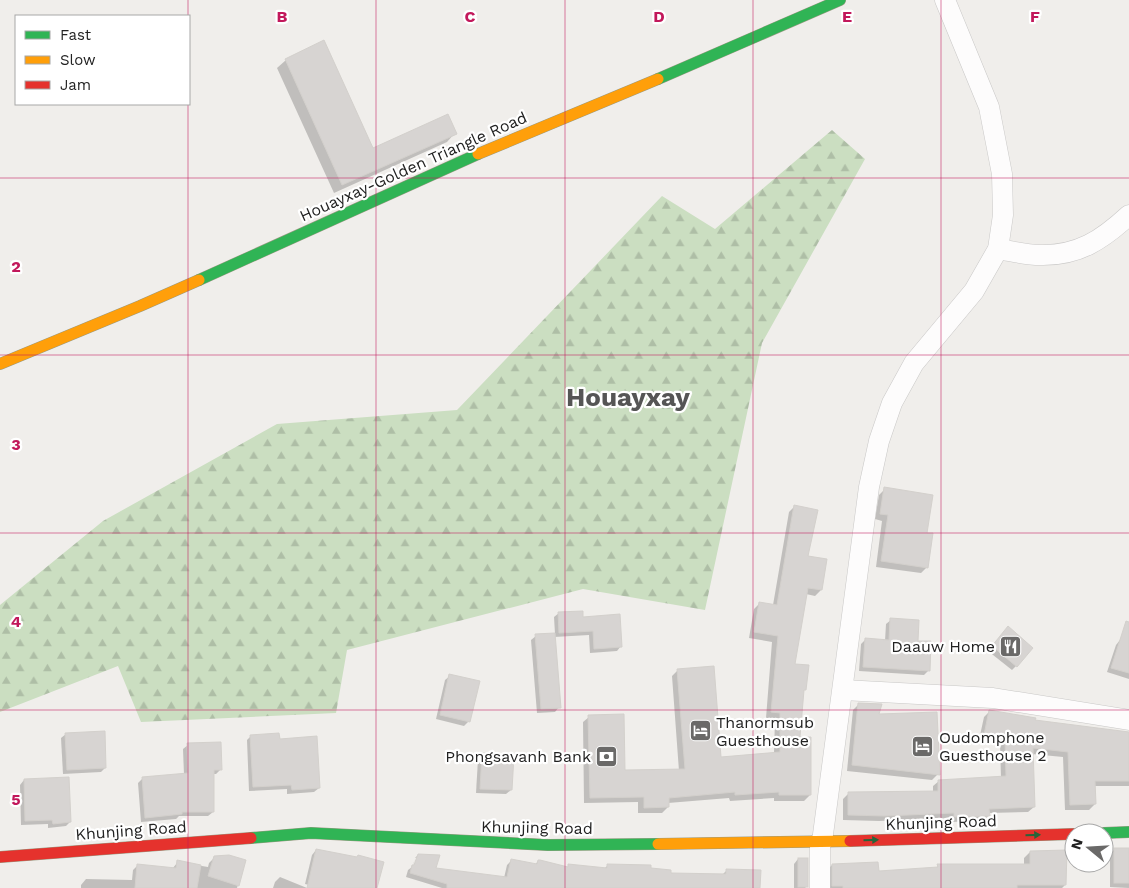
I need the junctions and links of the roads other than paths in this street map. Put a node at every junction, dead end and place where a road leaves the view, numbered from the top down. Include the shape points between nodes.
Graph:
1 (840, 0) edge
2 (945, 0) edge
3 (1129, 215) edge
4 (998, 249) junction
5 (0, 364) edge
6 (843, 690) junction
7 (1129, 720) edge
8 (1129, 832) edge
9 (1114, 833) edge
10 (1064, 834) edge
11 (821, 842) junction
12 (0, 856) edge
13 (820, 888) edge

1 - 5 main road, Houayxay-Golden Triangle Road via 478,154 140,306
2 - 4 street via 989,107 1002,174 1003,215
3 - 4 street via 1109,234 1061,254 1038,255
4 - 6 street via 974,291 914,363 892,403 879,440 869,487
6 - 7 street via 994,698
6 - 11 street
8 - 9 main road
11 -> 10 main road, Khunjing Road
11 - 12 main road, Khunjing Road via 548,845 311,833
11 - 13 street

